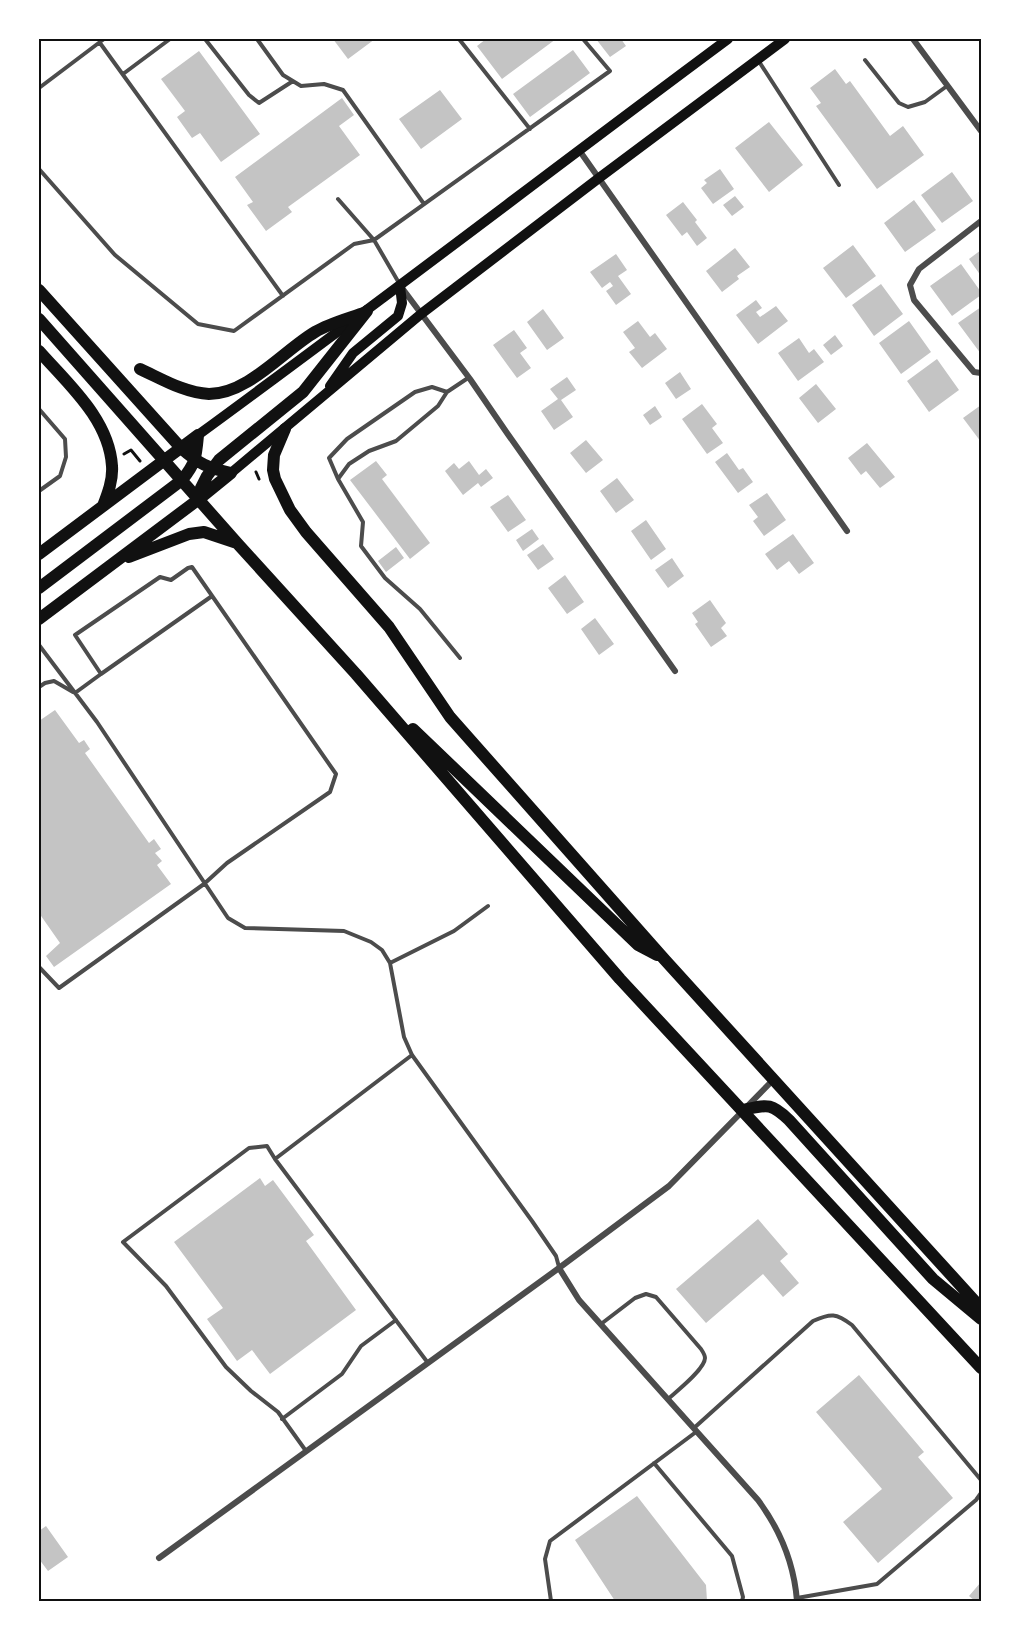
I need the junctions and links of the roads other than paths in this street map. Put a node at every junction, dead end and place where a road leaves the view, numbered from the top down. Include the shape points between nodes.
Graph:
1 (170, 39) edge
2 (205, 39) edge
3 (257, 39) edge
4 (459, 39) edge
5 (583, 39) edge
6 (728, 39) edge
7 (784, 39) edge
8 (913, 39) edge
9 (102, 41) edge
10 (758, 59) junction
11 (865, 60) dead end
12 (123, 74) junction
13 (293, 81) junction
14 (947, 85) junction
15 (39, 88) edge
16 (530, 129) junction
17 (981, 132) edge
18 (579, 150) junction
19 (39, 169) edge
20 (599, 178) junction
21 (839, 185) dead end
22 (338, 199) dead end
23 (424, 204) junction
24 (981, 221) edge
25 (374, 240) junction
26 (400, 286) junction
27 (39, 290) edge
28 (283, 296) junction
29 (367, 311) junction
30 (421, 314) junction
31 (39, 319) edge
32 (39, 351) edge
33 (140, 369) dead end
34 (981, 374) edge
35 (469, 377) junction
36 (447, 392) junction
37 (320, 399) junction
38 (39, 409) edge
39 (285, 429) junction
40 (198, 435) junction
41 (181, 448) junction
42 (165, 461) junction
43 (193, 464) junction
44 (231, 473) joint
45 (211, 477) junction
46 (339, 479) junction
47 (182, 480) junction
48 (39, 491) edge
49 (199, 499) junction
50 (103, 506) junction
51 (847, 531) dead end
52 (237, 543) junction
53 (39, 554) edge
54 (114, 563) junction
55 (39, 588) edge
56 (212, 596) junction
57 (39, 619) edge
58 (39, 645) edge
59 (460, 657) dead end
60 (675, 671) dead end
61 (101, 674) junction
62 (356, 674) junction
63 (39, 687) edge
64 (75, 693) junction
65 (204, 884) junction
66 (488, 906) dead end
67 (665, 960) junction
68 (390, 963) junction
69 (39, 967) edge
70 (412, 1055) junction
71 (773, 1080) junction
72 (743, 1110) junction
73 (276, 1159) junction
74 (559, 1268) junction
75 (981, 1308) edge
76 (981, 1319) edge
77 (396, 1320) junction
78 (601, 1324) junction
79 (428, 1363) junction
80 (981, 1368) edge
81 (668, 1399) junction
82 (282, 1419) junction
83 (695, 1430) junction
84 (306, 1452) junction
85 (654, 1463) junction
86 (981, 1480) edge
87 (981, 1493) edge
88 (159, 1558) dead end
89 (797, 1599) edge
90 (551, 1601) edge
91 (742, 1601) edge

1 - 12 lane
2 - 13 lane via 259,104
3 - 13 lane via 283,75
4 - 16 lane
5 - 16 lane via 610,71
6 - 18 main road
7 - 10 main road
8 - 14 street
9 - 12 lane
9 - 15 lane
10 - 20 main road
10 - 21 lane
11 - 14 lane via 899,103 908,107 925,102
12 - 28 lane
13 - 23 lane via 301,86 324,84 343,90
14 - 17 street
16 - 23 lane
18 - 20 street
18 - 26 main road
19 - 28 lane via 115,255 198,324 234,331
20 - 30 main road
20 - 51 street
22 - 25 lane
23 - 25 lane
24 - 34 street via 919,269 910,285 914,300 974,372
25 - 26 lane
25 - 28 lane via 354,244
26 - 29 main road
26 - 30 street
26 - 37 main road via 402,303 398,316 353,353
27 - 41 main road
29 - 33 main road via 316,332 241,386 226,392 188,391
29 - 40 main road
29 - 45 main road via 303,392 219,460
30 - 35 street
30 - 37 main road
31 - 42 main road
32 - 50 main road via 86,404 105,436 112,465
35 - 36 lane
35 - 60 street
36 - 46 lane via 438,406 396,441 349,464
36 - 46 lane via 432,387 415,392 347,439 329,459
37 - 39 main road
38 - 48 lane via 65,439 66,457 60,476
39 - 44 main road
39 - 67 main road via 274,455 273,470 290,510 389,627 450,717
40 - 41 main road
40 - 43 main road
41 - 42 main road
41 - 43 main road
42 - 43 main road
42 - 47 main road
42 - 50 main road
43 - 45 main road
43 - 47 main road
44 - 45 main road
45 - 49 main road
46 - 59 lane via 363,522 361,546 384,578 420,609
47 - 49 main road
47 - 55 main road
49 - 52 main road
49 - 54 main road
50 - 53 main road
52 - 54 main road via 204,532 189,534
52 - 62 main road
54 - 57 main road
56 - 61 lane
56 - 61 lane via 192,567 188,568 171,580 159,577 75,635
56 - 65 lane via 336,774 330,792 227,863
58 - 64 lane
61 - 64 lane
62 - 67 main road via 638,945
62 - 72 main road via 620,979
63 - 64 lane via 54,681
64 - 65 lane
65 - 68 lane via 228,918 245,928 344,931 371,942
65 - 69 lane via 59,988
66 - 68 lane via 454,931
67 - 71 main road
68 - 70 lane
70 - 73 lane
70 - 74 lane via 556,1256
71 - 72 street
71 - 75 main road
72 - 74 street via 669,1186
72 - 76 main road via 776,1107 933,1279
72 - 80 main road
73 - 77 lane
73 - 82 lane via 267,1146 249,1148 123,1242 166,1286 226,1366
74 - 78 street
74 - 79 street
77 - 79 lane
77 - 82 lane via 361,1346 342,1374
78 - 81 street
78 - 81 lane via 635,1298 646,1294 656,1297 705,1356 704,1364
79 - 84 street
81 - 83 street
82 - 84 lane
83 - 85 lane
83 - 86 lane via 813,1321 834,1315 852,1325
83 - 89 street via 770,1515 790,1557
84 - 88 street
85 - 90 lane via 550,1541 545,1559
85 - 91 lane via 732,1556
87 - 89 lane via 877,1584

